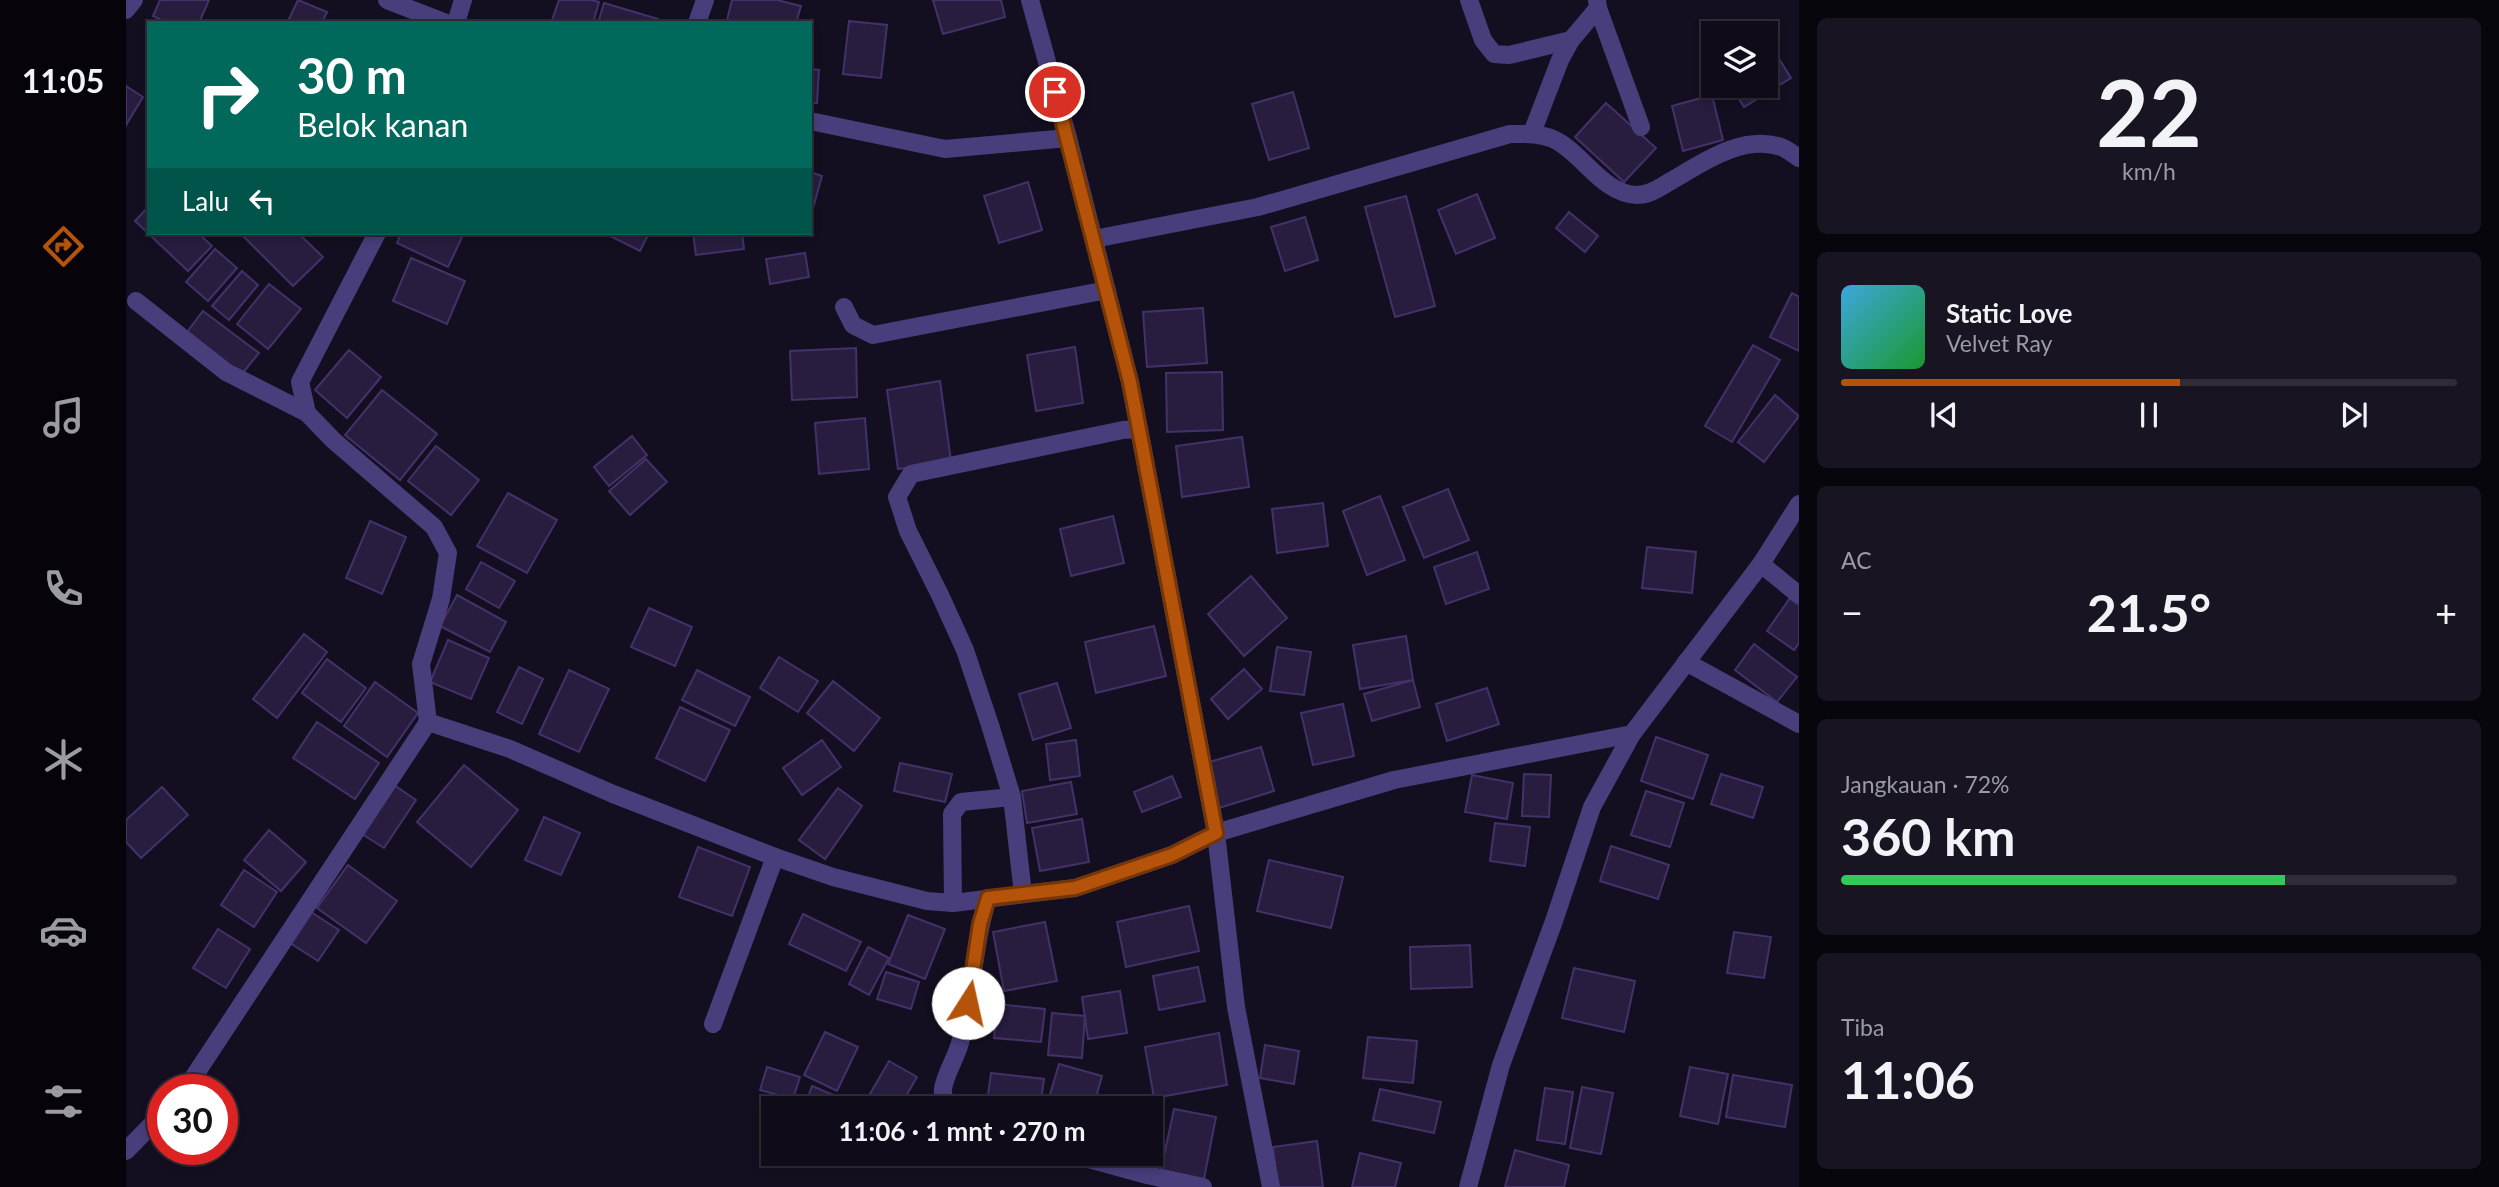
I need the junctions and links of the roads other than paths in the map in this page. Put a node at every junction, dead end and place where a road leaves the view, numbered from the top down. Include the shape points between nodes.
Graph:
1 (134, 0) edge
2 (387, 0) edge
3 (463, 0) edge
4 (705, 0) edge
5 (1030, 0) edge
6 (1469, 0) edge
7 (1598, 4) edge
8 (126, 10) edge
9 (441, 21) edge
10 (457, 21) edge
11 (698, 21) edge
12 (1571, 40) junction
13 (812, 121) edge
14 (1641, 127) dead end
15 (1532, 133) junction
16 (1068, 138) junction
17 (1799, 158) edge
18 (376, 235) edge
19 (1094, 239) junction
20 (1107, 290) junction
21 (135, 301) dead end
22 (844, 307) dead end
23 (307, 413) junction
24 (1139, 429) junction
25 (1799, 504) edge
26 (1761, 564) junction
27 (1799, 595) edge
28 (1686, 662) junction
29 (428, 722) junction
30 (1799, 724) edge
31 (1632, 734) junction
32 (1013, 797) junction
33 (1216, 833) junction
34 (775, 857) junction
35 (1023, 894) junction
36 (988, 898) junction
37 (953, 903) junction
38 (713, 1024) dead end
39 (196, 1074) edge
40 (945, 1096) edge
41 (147, 1129) edge
42 (126, 1151) edge
43 (1115, 1166) edge
44 (1203, 1187) edge
45 (1271, 1187) edge
46 (1468, 1187) edge

1 - 8 street
2 - 9 street
3 - 10 street
4 - 11 street
5 - 16 street
6 - 12 street via 1483,40 1494,54 1509,55
7 - 12 street
7 - 14 street
12 - 15 street
13 - 16 street via 945,149
15 - 17 street via 1554,139 1608,184 1636,195 1652,192 1708,159 1740,147 1760,143 1782,147
15 - 19 street via 1510,134 1258,207
16 - 19 street
18 - 23 street via 300,382
19 - 20 street
20 - 22 street via 873,335 853,325
20 - 24 street
21 - 23 street via 226,372
23 - 29 street via 434,527 448,553 441,599 421,664
24 - 32 street via 911,474 897,497 908,531 965,650
24 - 33 street
25 - 26 street
26 - 27 street
26 - 28 street
28 - 30 street
28 - 31 street
29 - 34 street via 510,750
29 - 39 street
31 - 33 street via 1394,780
31 - 46 street via 1592,807 1501,1065
32 - 35 street
32 - 37 street via 961,802 955,808
33 - 35 street via 1172,855 1075,888
33 - 45 street via 1236,1007
34 - 37 street via 833,877 927,901
34 - 38 street
35 - 36 street
36 - 37 street
36 - 40 street via 960,1044 943,1088
41 - 42 street
43 - 44 street

